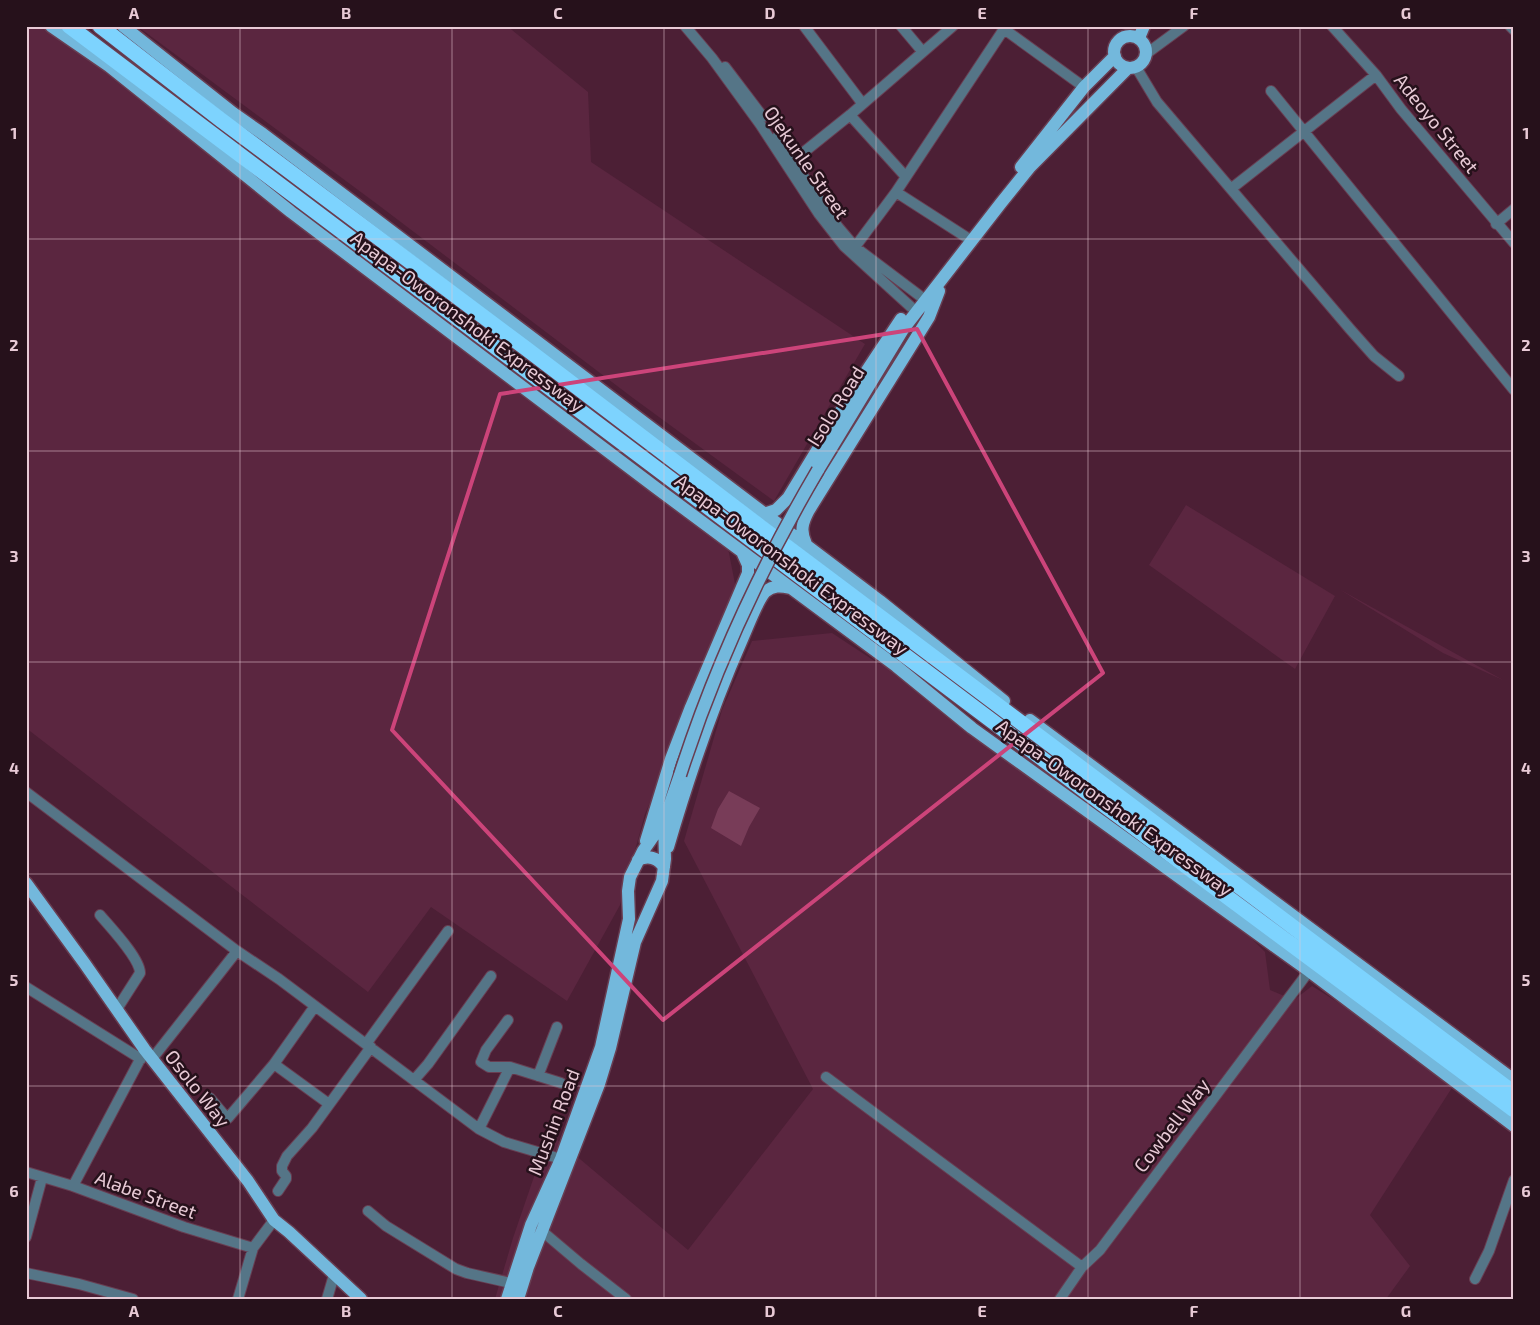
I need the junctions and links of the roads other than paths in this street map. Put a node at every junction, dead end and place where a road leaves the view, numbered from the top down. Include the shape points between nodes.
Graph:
1 (51, 26) edge
2 (69, 26) edge
3 (100, 26) edge
4 (686, 26) edge
5 (693, 26) edge
6 (804, 26) edge
7 (901, 26) edge
8 (953, 26) edge
9 (1184, 26) edge
10 (1332, 26) edge
11 (1510, 26) edge
12 (127, 27) edge
13 (1003, 28) edge
14 (1514, 30) edge
15 (1135, 32) edge
16 (922, 52) junction
17 (1146, 54) junction
18 (1115, 56) junction
19 (1132, 67) junction
20 (1376, 75) junction
21 (1084, 87) junction
22 (1271, 91) dead end
23 (862, 104) junction
24 (850, 115) junction
25 (1304, 133) junction
26 (790, 163) junction
27 (906, 177) junction
28 (1232, 188) junction
29 (896, 192) junction
30 (1514, 210) edge
31 (1496, 224) junction
32 (966, 237) junction
33 (1514, 243) edge
34 (855, 247) junction
35 (945, 276) junction
36 (920, 296) junction
37 (911, 307) junction
38 (904, 328) junction
39 (1399, 376) dead end
40 (1513, 388) edge
41 (764, 514) junction
42 (806, 544) junction
43 (741, 551) junction
44 (792, 589) junction
45 (26, 792) edge
46 (664, 820) junction
47 (640, 856) junction
48 (664, 863) junction
49 (26, 883) edge
50 (629, 900) junction
51 (653, 902) junction
52 (100, 915) dead end
53 (448, 932) dead end
54 (237, 951) junction
55 (625, 958) junction
56 (1309, 971) junction
57 (491, 976) dead end
58 (29, 989) edge
59 (26, 1000) edge
60 (315, 1006) junction
61 (117, 1009) junction
62 (508, 1020) dead end
63 (557, 1027) dead end
64 (368, 1046) junction
65 (146, 1056) junction
66 (274, 1064) junction
67 (510, 1067) junction
68 (538, 1076) junction
69 (826, 1077) dead end
70 (414, 1080) junction
71 (1514, 1080) edge
72 (562, 1083) dead end
73 (1514, 1093) edge
74 (210, 1098) dead end
75 (329, 1104) junction
76 (1514, 1110) edge
77 (1514, 1126) edge
78 (479, 1129) junction
79 (561, 1159) junction
80 (26, 1172) edge
81 (42, 1178) junction
82 (1514, 1180) edge
83 (73, 1186) junction
84 (278, 1191) dead end
85 (368, 1212) dead end
86 (274, 1220) junction
87 (542, 1231) junction
88 (26, 1236) edge
89 (253, 1248) junction
90 (1082, 1267) junction
91 (26, 1273) edge
92 (334, 1275) junction
93 (1475, 1279) dead end
94 (511, 1283) junction
95 (133, 1299) edge
96 (238, 1299) edge
97 (326, 1299) edge
98 (361, 1299) edge
99 (507, 1299) edge
100 (518, 1299) edge
101 (626, 1299) edge
102 (1060, 1299) edge

1 - 43 main road, Apapa-Oworonshoki Expressway via 109,66 291,212
2 - 76 highway, Apapa-Oworonshoki Expressway
3 - 73 highway, Apapa-Oworonshoki Expressway
4 - 26 street, Ojekunle Street
5 - 26 street, Ojekunle Street via 743,89
6 - 23 street
7 - 16 street
8 - 16 street
9 - 17 street
10 - 20 street, Adeoyo Street
11 - 14 street
12 - 41 main road, Apapa-Oworonshoki Expressway via 232,113
13 - 21 street
13 - 27 street
15 - 17 main road via 1145,45
15 - 18 main road via 1118,42
16 - 23 street
17 - 19 main road via 1143,62
18 - 19 main road via 1120,64
18 - 21 main road
19 - 28 street via 1157,102
19 - 35 main road, Isolo Road via 1030,167
20 - 25 street
20 - 31 street, Adeoyo Street
21 - 32 main road
22 - 25 street
23 - 24 street
24 - 26 street
24 - 27 street
25 - 28 street
25 - 40 street
26 - 34 street, Ojekunle Street
26 - 37 street, Ojekunle Street via 819,214 844,246
27 - 29 street
28 - 39 street via 1374,356
29 - 32 street
29 - 34 street
30 - 31 street
31 - 33 street, Adeoyo Street
32 - 36 main road
34 - 36 street, Ojekunle Street
35 - 38 main road, Isolo Road
35 - 42 main road via 929,317 809,510 801,529
36 - 37 main road
36 - 38 main road
37 - 41 main road via 870,364 788,498 776,510
38 - 46 main road, Isolo Road, bridge via 792,514 754,588 698,719
41 - 42 main road, Apapa-Oworonshoki Expressway
42 - 71 main road, Apapa-Oworonshoki Expressway via 1023,715
43 - 44 main road, Apapa-Oworonshoki Expressway
43 - 47 main road via 748,573 671,759
44 - 48 main road via 781,586 770,589 752,618 710,717
44 - 56 main road, Apapa-Oworonshoki Expressway via 896,666 972,728
45 - 54 street
46 - 47 main road
46 - 48 main road
47 - 48 main road
47 - 50 main road via 630,877
48 - 51 main road via 662,881
49 - 61 main road, Osolo Way
50 - 51 main road via 640,907
50 - 55 main road
51 - 55 main road
52 - 61 street via 140,968
53 - 64 street
54 - 60 street
54 - 65 street
55 - 79 main road, Mushin Road via 601,1047
55 - 87 main road, Mushin Road via 610,1048
56 - 77 main road, Apapa-Oworonshoki Expressway
56 - 90 street, Cowbell Way via 1095,1256
57 - 70 street
58 - 59 street
58 - 65 street
60 - 64 street
60 - 66 street
61 - 65 main road, Osolo Way
62 - 67 street via 481,1062 489,1067
63 - 68 street
64 - 70 street
64 - 75 street
65 - 83 street via 104,1125
65 - 86 main road, Osolo Way via 248,1181
66 - 74 street via 228,1118
66 - 75 street
67 - 68 street
67 - 78 street
68 - 72 street
69 - 90 street
70 - 78 street
75 - 84 street via 287,1156 282,1166 286,1179
78 - 79 street via 504,1142
79 - 94 main road, Mushin Road
80 - 81 street, Alabe Street
81 - 83 street, Alabe Street
81 - 88 street
82 - 93 street via 1489,1251
83 - 89 street, Alabe Street via 184,1228
85 - 94 street via 456,1269
86 - 89 street
86 - 92 main road, Osolo Way
87 - 100 main road, Mushin Road
87 - 101 street
89 - 96 street
90 - 102 street, Cowbell Way
91 - 95 street
92 - 97 street
92 - 98 main road, Osolo Way
94 - 99 main road, Mushin Road

